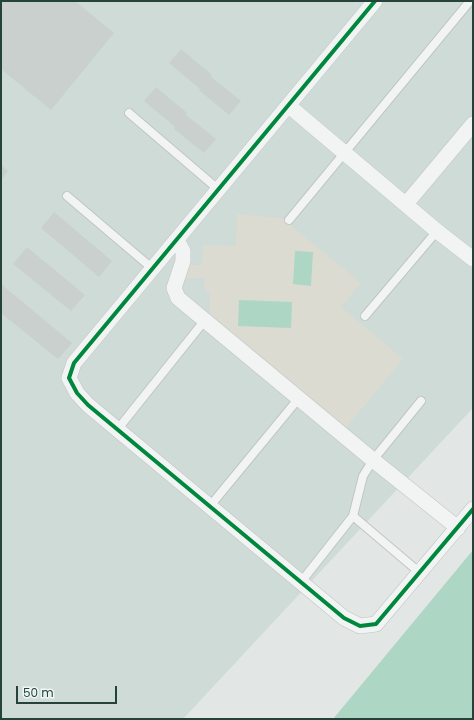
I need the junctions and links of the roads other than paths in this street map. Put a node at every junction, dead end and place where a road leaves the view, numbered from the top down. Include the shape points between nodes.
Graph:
1 (375, 1) edge
2 (470, 1) edge
3 (289, 106) junction
4 (129, 113) dead end
5 (473, 124) edge
6 (345, 153) junction
7 (219, 190) junction
8 (67, 196) dead end
9 (406, 204) junction
10 (289, 220) dead end
11 (437, 231) junction
12 (177, 240) junction
13 (473, 260) edge
14 (153, 269) junction
15 (365, 316) dead end
16 (205, 320) junction
17 (299, 398) junction
18 (421, 401) dead end
19 (117, 430) junction
20 (373, 460) junction
21 (210, 506) junction
22 (473, 509) edge
23 (353, 516) junction
24 (458, 528) junction
25 (419, 572) junction
26 (301, 582) junction

1 - 3 street
2 - 6 lane
3 - 6 street
3 - 7 street
4 - 7 lane
5 - 9 street
6 - 9 street
6 - 10 lane
7 - 12 street
8 - 14 lane
9 - 11 street
11 - 13 street
11 - 15 lane
12 - 14 street
12 - 16 street via 183,251 183,261 174,288 178,298
14 - 19 street via 74,363 70,378 77,393
16 - 17 street
16 - 19 lane
17 - 20 street
17 - 21 lane
18 - 20 lane
19 - 21 street
20 - 23 lane via 363,476
20 - 24 street
21 - 26 street
22 - 24 street
23 - 25 lane
23 - 26 lane
24 - 25 street
25 - 26 street via 376,624 360,626 344,618

